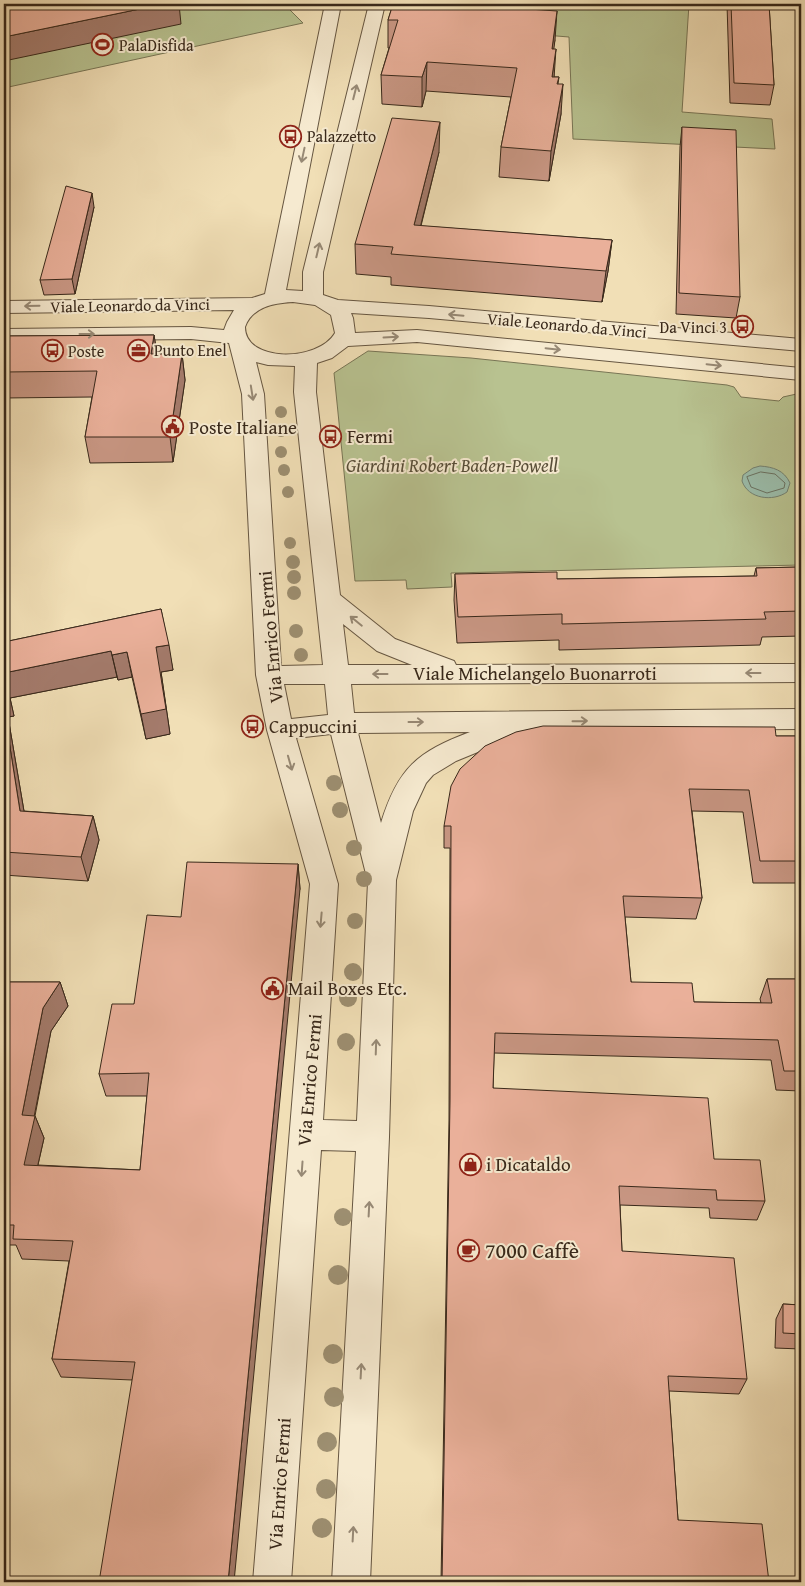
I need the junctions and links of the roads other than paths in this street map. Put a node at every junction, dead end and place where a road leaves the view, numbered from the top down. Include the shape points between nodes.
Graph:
1 (333, 4) edge
2 (377, 4) edge
3 (312, 298) junction
4 (265, 301) junction
5 (332, 306) junction
6 (4, 307) edge
7 (4, 335) edge
8 (342, 340) junction
9 (239, 341) junction
10 (801, 346) edge
11 (306, 360) junction
12 (801, 374) edge
13 (328, 598) junction
14 (801, 673) edge
15 (337, 674) junction
16 (461, 674) junction
17 (269, 675) junction
18 (801, 719) edge
19 (531, 722) junction
20 (342, 723) junction
21 (280, 730) junction
22 (382, 882) junction
23 (304, 1134) junction
24 (372, 1137) junction
25 (272, 1582) edge
26 (351, 1582) edge

1 -> 4 street
3 -> 2 street via 313,272
3 - 4 street via 293,296
3 - 5 street
4 -> 6 street, Viale Leonardo da Vinci
4 - 9 street via 242,314 238,320 235,327
5 - 8 street via 342,315 346,326
10 -> 5 street, Viale Leonardo da Vinci
7 -> 9 street, Viale Leonardo da Vinci via 191,333
8 - 11 street via 321,356
8 -> 12 street, Viale Leonardo da Vinci via 417,336
9 - 11 street via 265,359
9 -> 17 street, Via Enrico Fermi via 253,394
11 - 13 street via 305,392
13 - 15 street
16 -> 13 street via 386,645
14 -> 16 street, Viale Michelangelo Buonarroti
16 -> 15 street, Viale Michelangelo Buonarroti
15 - 17 street, Viale Michelangelo Buonarroti
15 - 20 street
17 - 21 street, Via Enrico Fermi
19 -> 18 street
20 -> 19 street
19 - 22 street via 461,746 417,775 392,828
20 - 21 street
20 - 22 street
21 -> 23 street, Via Enrico Fermi via 324,884
24 -> 22 street
23 - 24 street
23 -> 25 street, Via Enrico Fermi
26 -> 24 street

